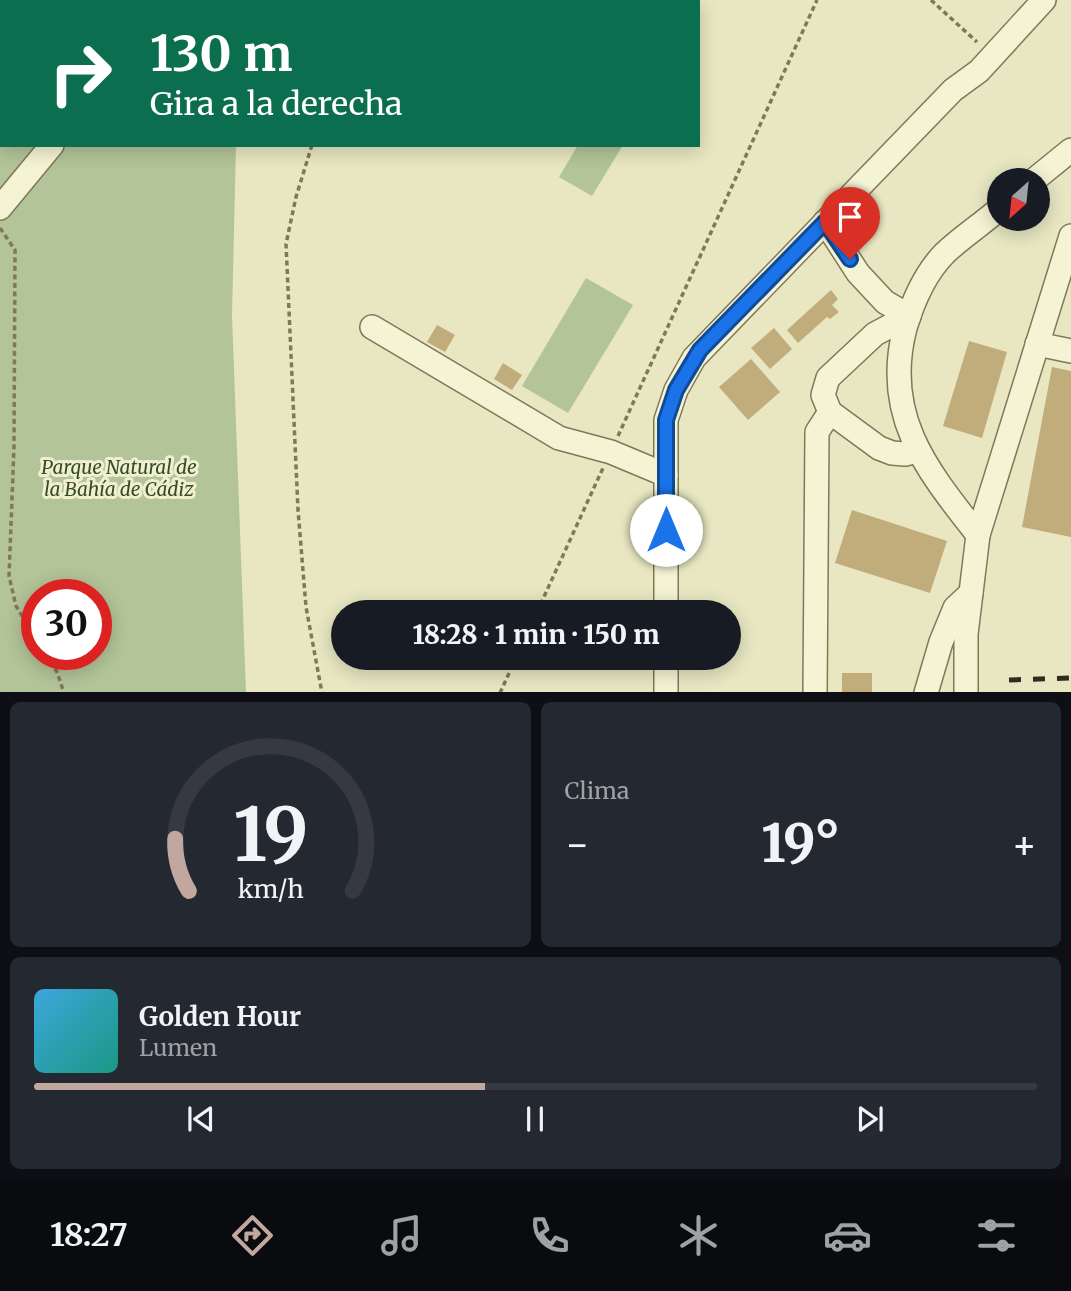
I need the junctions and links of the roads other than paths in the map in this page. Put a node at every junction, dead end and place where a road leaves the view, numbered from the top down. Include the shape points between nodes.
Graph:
1 (1023, 0) edge
2 (1035, 0) edge
3 (1044, 0) edge
4 (953, 90) junction
5 (50, 147) edge
6 (1071, 150) edge
7 (1049, 168) edge
8 (0, 208) edge
9 (987, 219) edge
10 (825, 222) junction
11 (1071, 236) edge
12 (909, 316) junction
13 (372, 327) dead end
14 (1037, 344) junction
15 (1071, 351) edge
16 (830, 412) junction
17 (918, 451) junction
18 (666, 475) junction
19 (978, 535) junction
20 (971, 593) junction
21 (666, 600) edge
22 (666, 670) edge
23 (666, 692) edge
24 (815, 692) edge
25 (926, 692) edge
26 (967, 692) edge

1 - 4 street
2 - 3 street
3 - 4 street via 979,71
4 - 10 street
5 - 8 street
6 - 7 street
9 - 12 street via 944,254 920,287
10 - 12 street via 858,273 885,302
10 - 18 street via 694,358 666,420
11 - 14 street
12 - 16 street via 875,334 828,379 823,396
12 - 17 street via 900,348 899,382 904,417
13 - 18 street via 559,439 611,452
14 - 15 street
14 - 19 street
16 - 17 street via 879,448 905,454
16 - 24 street via 817,432
17 - 19 street via 935,481
18 - 21 street
19 - 20 street
20 - 25 street via 955,608
20 - 26 street
22 - 23 street

